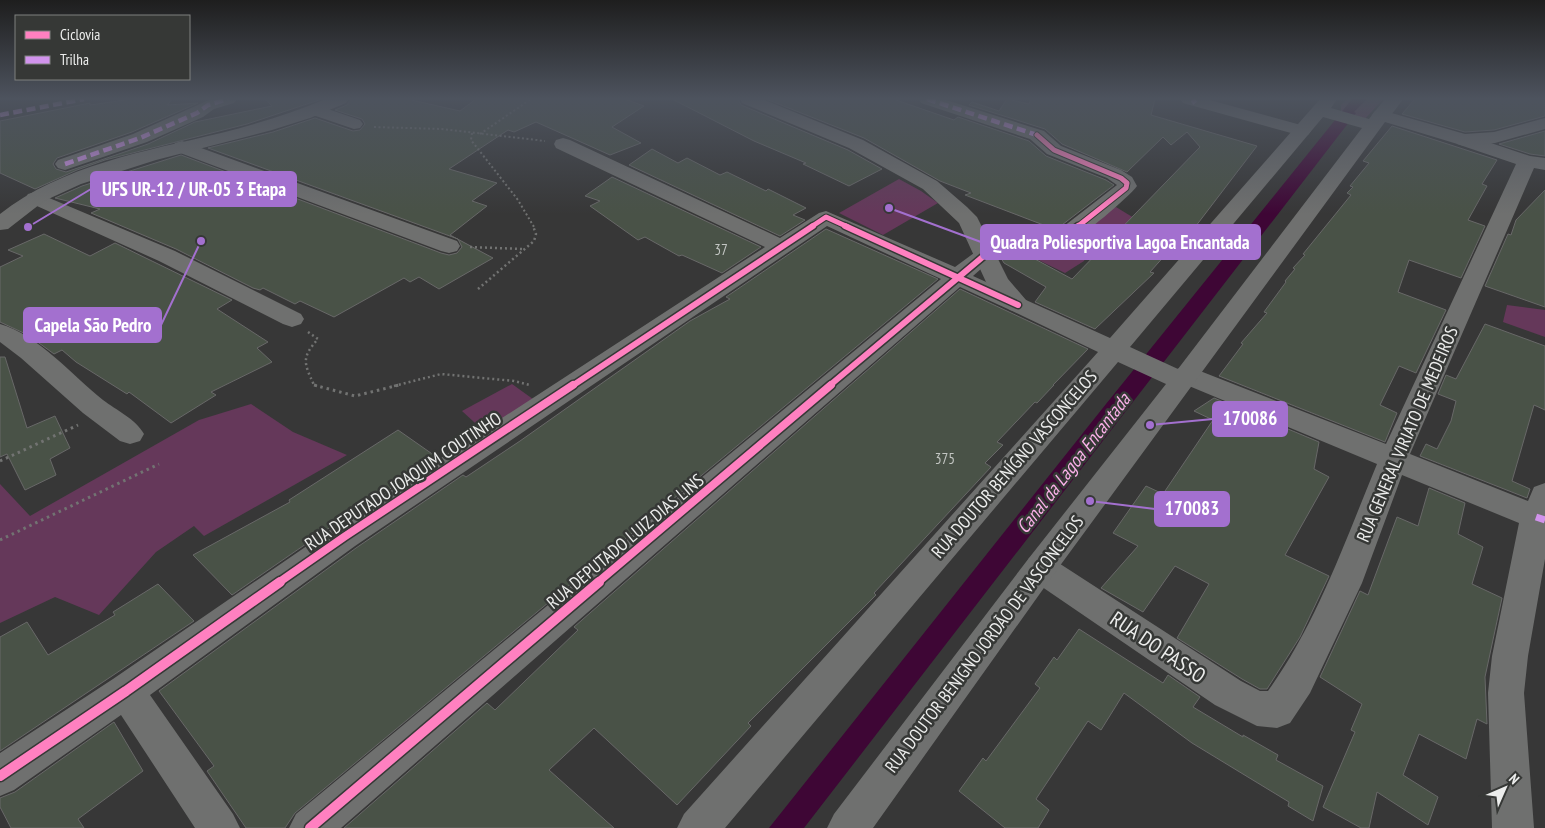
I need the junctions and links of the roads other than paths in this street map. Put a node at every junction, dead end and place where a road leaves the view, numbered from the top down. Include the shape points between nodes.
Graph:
1 (141, 138) edge
2 (219, 138) edge
3 (841, 138) edge
4 (1040, 138) edge
5 (1298, 138) edge
6 (1360, 138) edge
7 (1453, 138) edge
8 (1488, 138) edge
9 (1464, 140) junction
10 (563, 144) road end
11 (182, 147) junction
12 (1536, 166) edge
13 (82, 177) junction
14 (35, 198) junction
15 (0, 224) edge
16 (449, 246) road end
17 (782, 247) junction
18 (985, 255) junction
19 (959, 277) junction
20 (1018, 305) junction
21 (292, 319) road end
22 (0, 332) edge
23 (1120, 351) junction
24 (1180, 377) junction
25 (130, 434) dead end
26 (1392, 460) junction
27 (1540, 506) edge
28 (1040, 568) junction
29 (126, 691) junction
30 (1281, 705) joint
31 (0, 776) edge
32 (219, 828) edge
33 (310, 828) edge
34 (698, 828) edge
35 (848, 828) edge
36 (1513, 828) edge

1 - 13 street via 65,164
2 - 11 street
3 - 18 street via 930,185 969,222
4 - 18 street via 1054,150 1125,180 1127,186 1064,236 1026,240
5 - 23 street, RUA DOUTOR BENÍGNO VASCONCELOS
6 - 24 street, RUA DOUTOR BENIGNO JORDÃO DE VASCONCELOS
7 - 9 street
8 - 9 street
9 - 12 street
10 - 17 street
11 - 13 street
11 - 16 street
12 - 26 street, RUA GENERAL VIRIATO DE MEDEIROS
13 - 14 street
14 - 15 street
14 - 21 street via 167,256
17 - 19 street, RUA DEPUTADO JOAQUIM COUTINHO via 826,217
17 - 29 street, RUA DEPUTADO JOAQUIM COUTINHO via 344,537
18 - 19 street, RUA DEPUTADO LUIZ DIAS LINS
18 - 20 street via 998,282
19 - 20 street
19 - 33 street, RUA DEPUTADO LUIZ DIAS LINS
20 - 23 street
22 - 25 street via 28,349 101,414
23 - 24 street
23 - 34 street, RUA DOUTOR BENÍGNO VASCONCELOS
24 - 26 street
24 - 28 street, RUA DOUTOR BENIGNO JORDÃO DE VASCONCELOS
26 - 27 street
26 - 30 street, RUA GENERAL VIRIATO DE MEDEIROS via 1345,583 1297,681
27 - 36 street via 1510,656 1506,693
28 - 30 street, RUA DO PASSO via 1228,692 1257,708 1277,710
28 - 35 street, RUA DOUTOR BENIGNO JORDÃO DE VASCONCELOS
29 - 31 street, RUA DEPUTADO JOAQUIM COUTINHO
29 - 32 street

